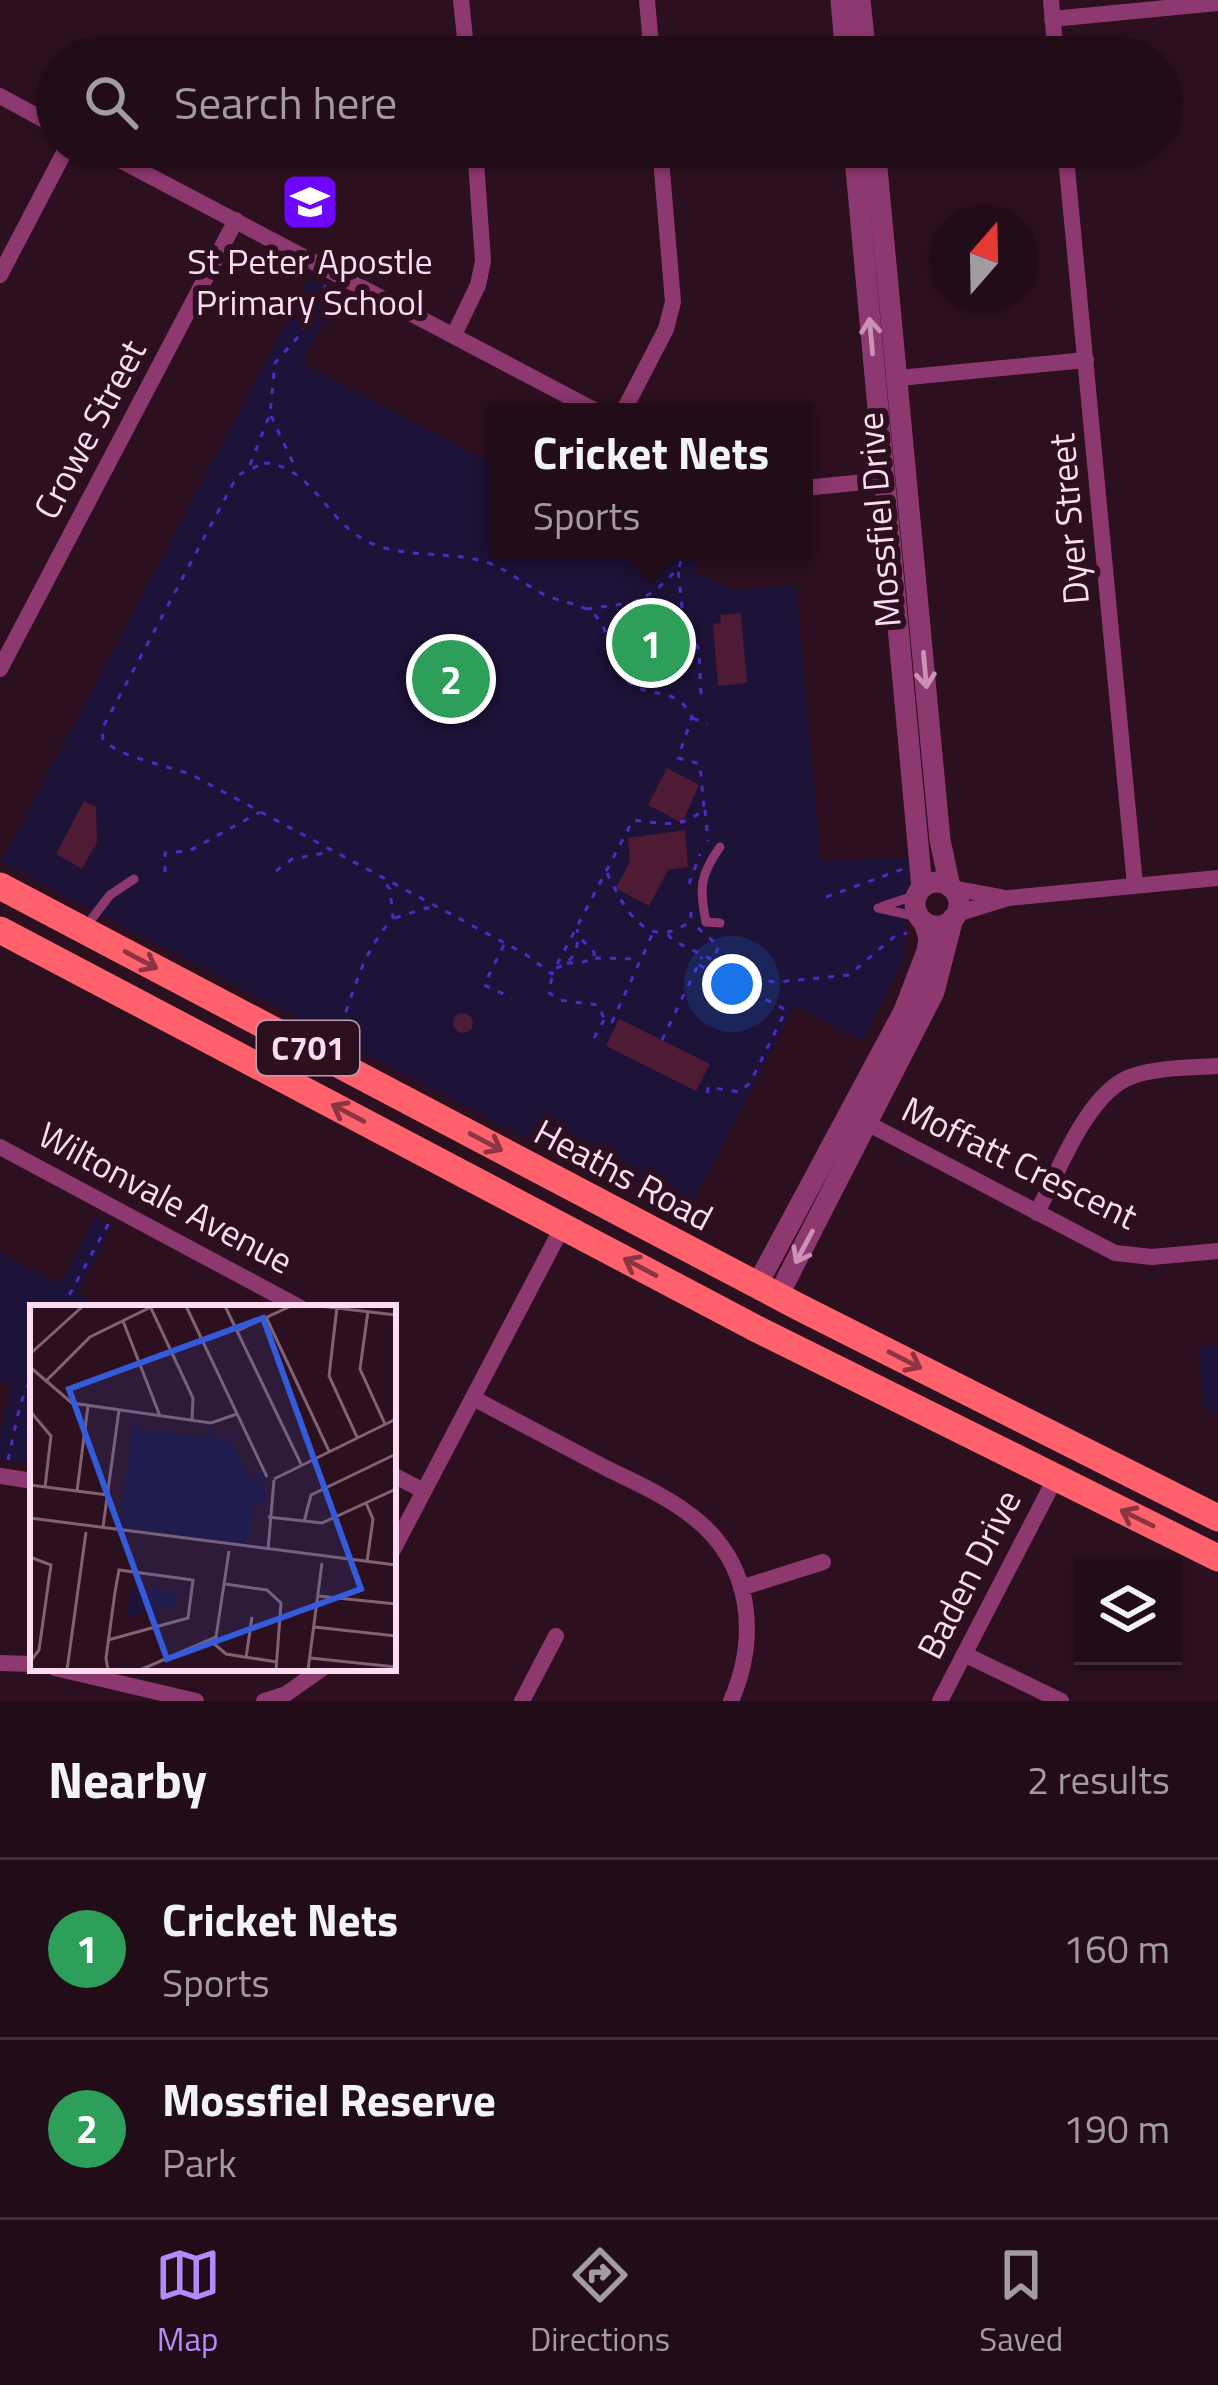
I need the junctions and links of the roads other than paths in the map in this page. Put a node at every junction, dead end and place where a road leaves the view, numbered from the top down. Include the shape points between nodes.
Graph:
1 (461, 0) edge
2 (646, 0) edge
3 (841, 0) edge
4 (860, 0) edge
5 (1218, 3) edge
6 (1052, 10) edge
7 (465, 36) edge
8 (650, 36) edge
9 (844, 36) edge
10 (864, 36) edge
11 (0, 96) edge
12 (36, 116) edge
13 (56, 168) edge
14 (136, 168) edge
15 (476, 168) edge
16 (662, 168) edge
17 (856, 168) edge
18 (877, 168) edge
19 (1067, 168) edge
20 (236, 220) junction
21 (0, 275) edge
22 (454, 335) junction
23 (1086, 360) junction
24 (898, 378) junction
25 (581, 403) edge
26 (628, 403) edge
27 (884, 480) junction
28 (813, 487) edge
29 (0, 669) edge
30 (720, 847) dead end
31 (1218, 878) edge
32 (134, 879) dead end
33 (1135, 885) junction
34 (0, 886) edge
35 (951, 887) junction
36 (1008, 898) junction
37 (918, 910) junction
38 (955, 916) junction
39 (720, 922) dead end
40 (0, 930) edge
41 (84, 931) junction
42 (1218, 1066) edge
43 (857, 1118) junction
44 (0, 1147) edge
45 (580, 1192) junction
46 (1036, 1213) junction
47 (562, 1226) junction
48 (1218, 1251) edge
49 (767, 1290) junction
50 (295, 1305) edge
51 (747, 1324) junction
52 (473, 1398) junction
53 (396, 1476) edge
54 (1055, 1477) junction
55 (424, 1491) junction
56 (1218, 1518) edge
57 (396, 1544) edge
58 (1218, 1558) edge
59 (823, 1562) dead end
60 (741, 1588) junction
61 (556, 1636) dead end
62 (964, 1654) junction
63 (0, 1663) edge
64 (30, 1664) edge
65 (68, 1671) edge
66 (319, 1671) edge
67 (287, 1697) edge
68 (196, 1701) edge
69 (264, 1701) edge
70 (522, 1701) edge
71 (731, 1701) edge
72 (940, 1701) edge
73 (1061, 1701) edge

1 - 7 street
2 - 8 street
3 - 9 street
4 - 10 street
5 - 6 street
11 - 12 street
13 - 21 street
14 - 20 street
15 - 22 street via 483,261
16 - 26 street via 673,302
27 -> 17 street, Mossfiel Drive
18 - 24 street, Mossfiel Drive
19 - 23 street, Dyer Street
20 - 22 street
20 - 29 street, Crowe Street
22 - 25 street
23 - 24 street
23 - 33 street, Dyer Street
24 -> 35 street, Mossfiel Drive via 942,862
27 - 28 street
27 - 37 street, Mossfiel Drive
30 - 39 lane via 703,872 702,904 706,922
31 - 33 street
32 - 41 lane via 110,895
33 - 36 street
34 - 41 main road, Heaths Road / C701
35 - 36 street
35 - 37 street via 936,882
35 - 38 street
36 - 38 street
37 - 38 street via 943,925
37 - 43 street, Mossfiel Drive via 928,938 920,977
38 - 43 street, Mossfiel Drive via 940,979
47 -> 40 main road, Heaths Road / C701
41 -> 45 main road, Heaths Road / C701
42 - 46 street via 1115,1084 1088,1114
43 - 46 street, Moffatt Crescent
43 - 49 street, Mossfiel Drive
44 - 50 street, Wiltonvale Avenue
45 - 47 main road
45 - 49 main road, Heaths Road / C701
46 - 48 street, Moffatt Crescent via 1115,1253
51 -> 47 main road, Heaths Road / C701
47 - 52 street
49 - 51 main road
49 -> 56 main road, Heaths Road / C701
51 - 54 main road, Heaths Road / C701
52 - 55 street
52 - 60 street via 694,1517 732,1563
53 - 55 street
58 -> 54 main road, Heaths Road / C701
54 - 62 street, Baden Drive
55 - 57 street
59 - 60 street
60 - 71 street via 748,1647
61 - 70 street
62 - 72 street, Baden Drive
62 - 73 street
63 - 64 street
65 - 68 street
66 - 67 street
67 - 69 street

